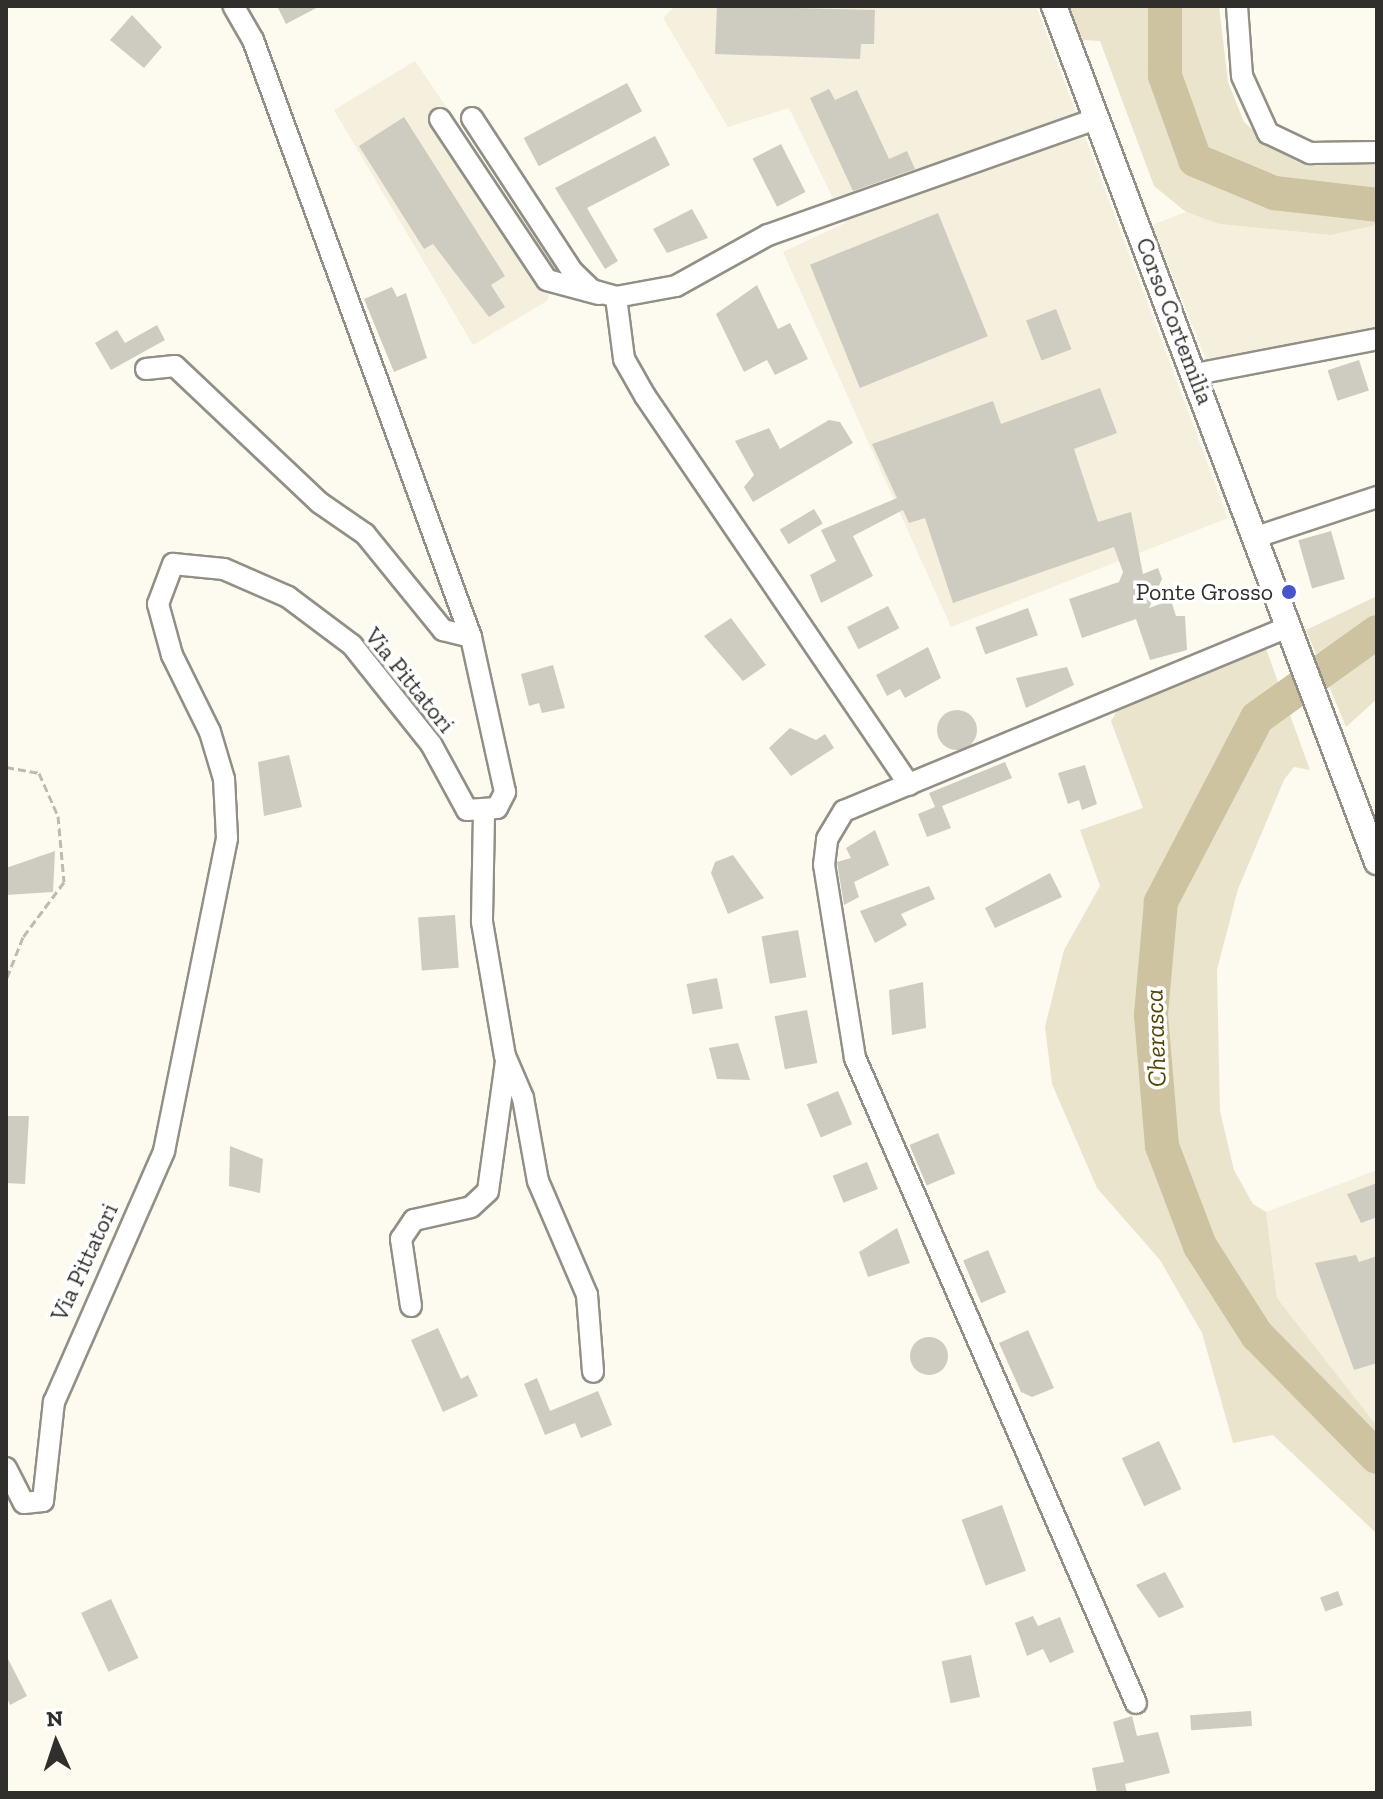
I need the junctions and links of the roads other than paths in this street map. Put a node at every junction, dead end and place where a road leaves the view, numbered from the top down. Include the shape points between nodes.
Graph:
1 (233, 6) edge
2 (1054, 6) edge
3 (1237, 6) edge
4 (472, 118) dead end
5 (440, 119) dead end
6 (1096, 119) junction
7 (1377, 152) edge
8 (609, 296) junction
9 (1377, 339) edge
10 (146, 369) dead end
11 (1196, 374) junction
12 (1377, 497) edge
13 (1253, 538) junction
14 (1287, 633) junction
15 (471, 637) junction
16 (909, 785) junction
17 (484, 814) junction
18 (1377, 862) edge
19 (506, 1058) junction
20 (411, 1306) dead end
21 (593, 1372) dead end
22 (6, 1468) edge
23 (1136, 1703) dead end

1 - 15 street, Via Pittatori via 253,40
2 - 6 main road, Corso Cortemilia
3 - 7 street via 1242,76 1268,133 1310,153
4 - 8 street via 572,271
5 - 8 street via 547,280 577,294
6 - 8 street via 768,235 676,286
6 - 11 main road, Corso Cortemilia
8 - 16 street via 624,359 645,396
9 - 11 street
10 - 15 street via 175,366 320,503 365,534 443,630
11 - 13 main road, Corso Cortemilia
12 - 13 street
13 - 14 main road, Corso Cortemilia
14 - 16 street
14 - 18 main road, Corso Cortemilia
15 - 17 street, Via Pittatori via 505,792
16 - 23 street via 844,811 827,839 824,865 855,1058
17 - 19 street via 482,922
17 - 22 street, Via Pittatori via 467,810 431,744 352,645 288,597 224,569 173,564 158,604 172,655 213,744 227,838 164,1151 54,1402 43,1501 24,1503
19 - 20 street via 488,1191 471,1207 414,1220 401,1239
19 - 21 street via 523,1098 538,1181 587,1295

